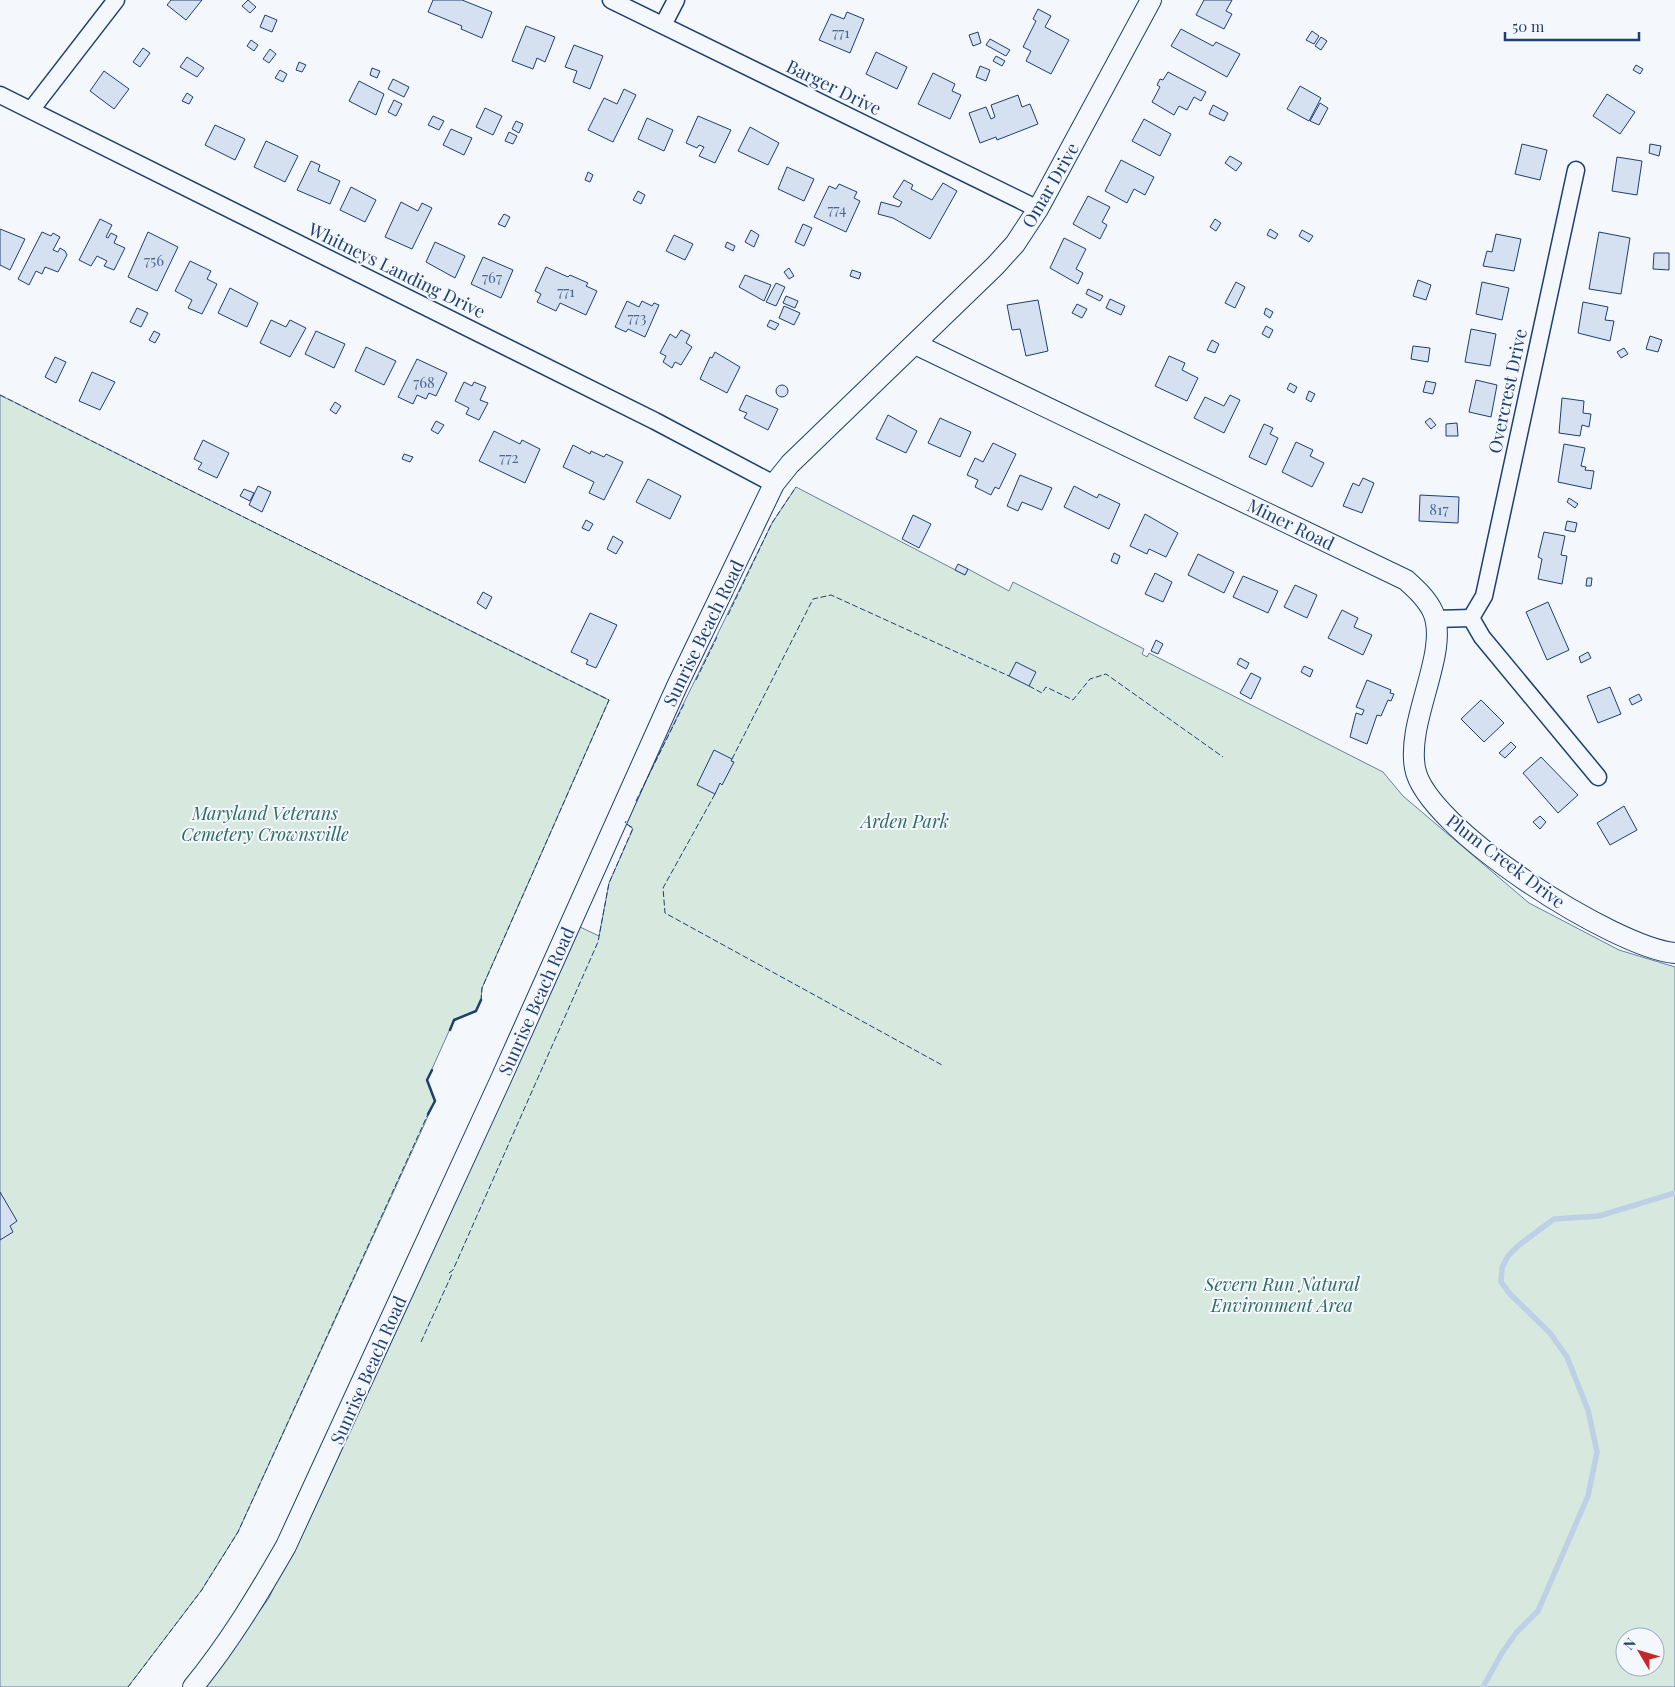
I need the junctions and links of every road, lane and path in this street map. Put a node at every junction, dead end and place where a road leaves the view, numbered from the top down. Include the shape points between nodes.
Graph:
1 (116, 0) edge
2 (611, 0) edge
3 (676, 0) edge
4 (1151, 0) edge
5 (663, 25) junction
6 (0, 95) edge
7 (31, 110) junction
8 (1576, 170) dead end
9 (1038, 209) junction
10 (915, 344) junction
11 (774, 484) junction
12 (1471, 618) junction
13 (1435, 619) junction
14 (1598, 777) dead end
15 (1675, 953) edge
16 (193, 1687) edge

1 - 7 street
2 - 5 street, Barger Drive
3 - 5 street
4 - 9 street, Omar Drive
5 - 9 street, Barger Drive
6 - 7 street, Whitneys Landing Drive
7 - 11 street, Whitneys Landing Drive via 655,421
8 - 12 street, Overcrest Drive via 1484,596
9 - 10 street, Omar Drive via 1015,244 995,266
10 - 11 street, Sunrise Beach Road via 790,464
10 - 13 street, Miner Road via 1406,580 1420,593
11 - 16 street, Sunrise Beach Road via 677,686 290,1537 228,1642
12 - 13 street
12 - 14 street via 1482,637
13 - 15 street, Plum Creek Drive via 1434,654 1415,732 1414,752 1415,769 1427,795 1443,815 1545,894 1624,938

